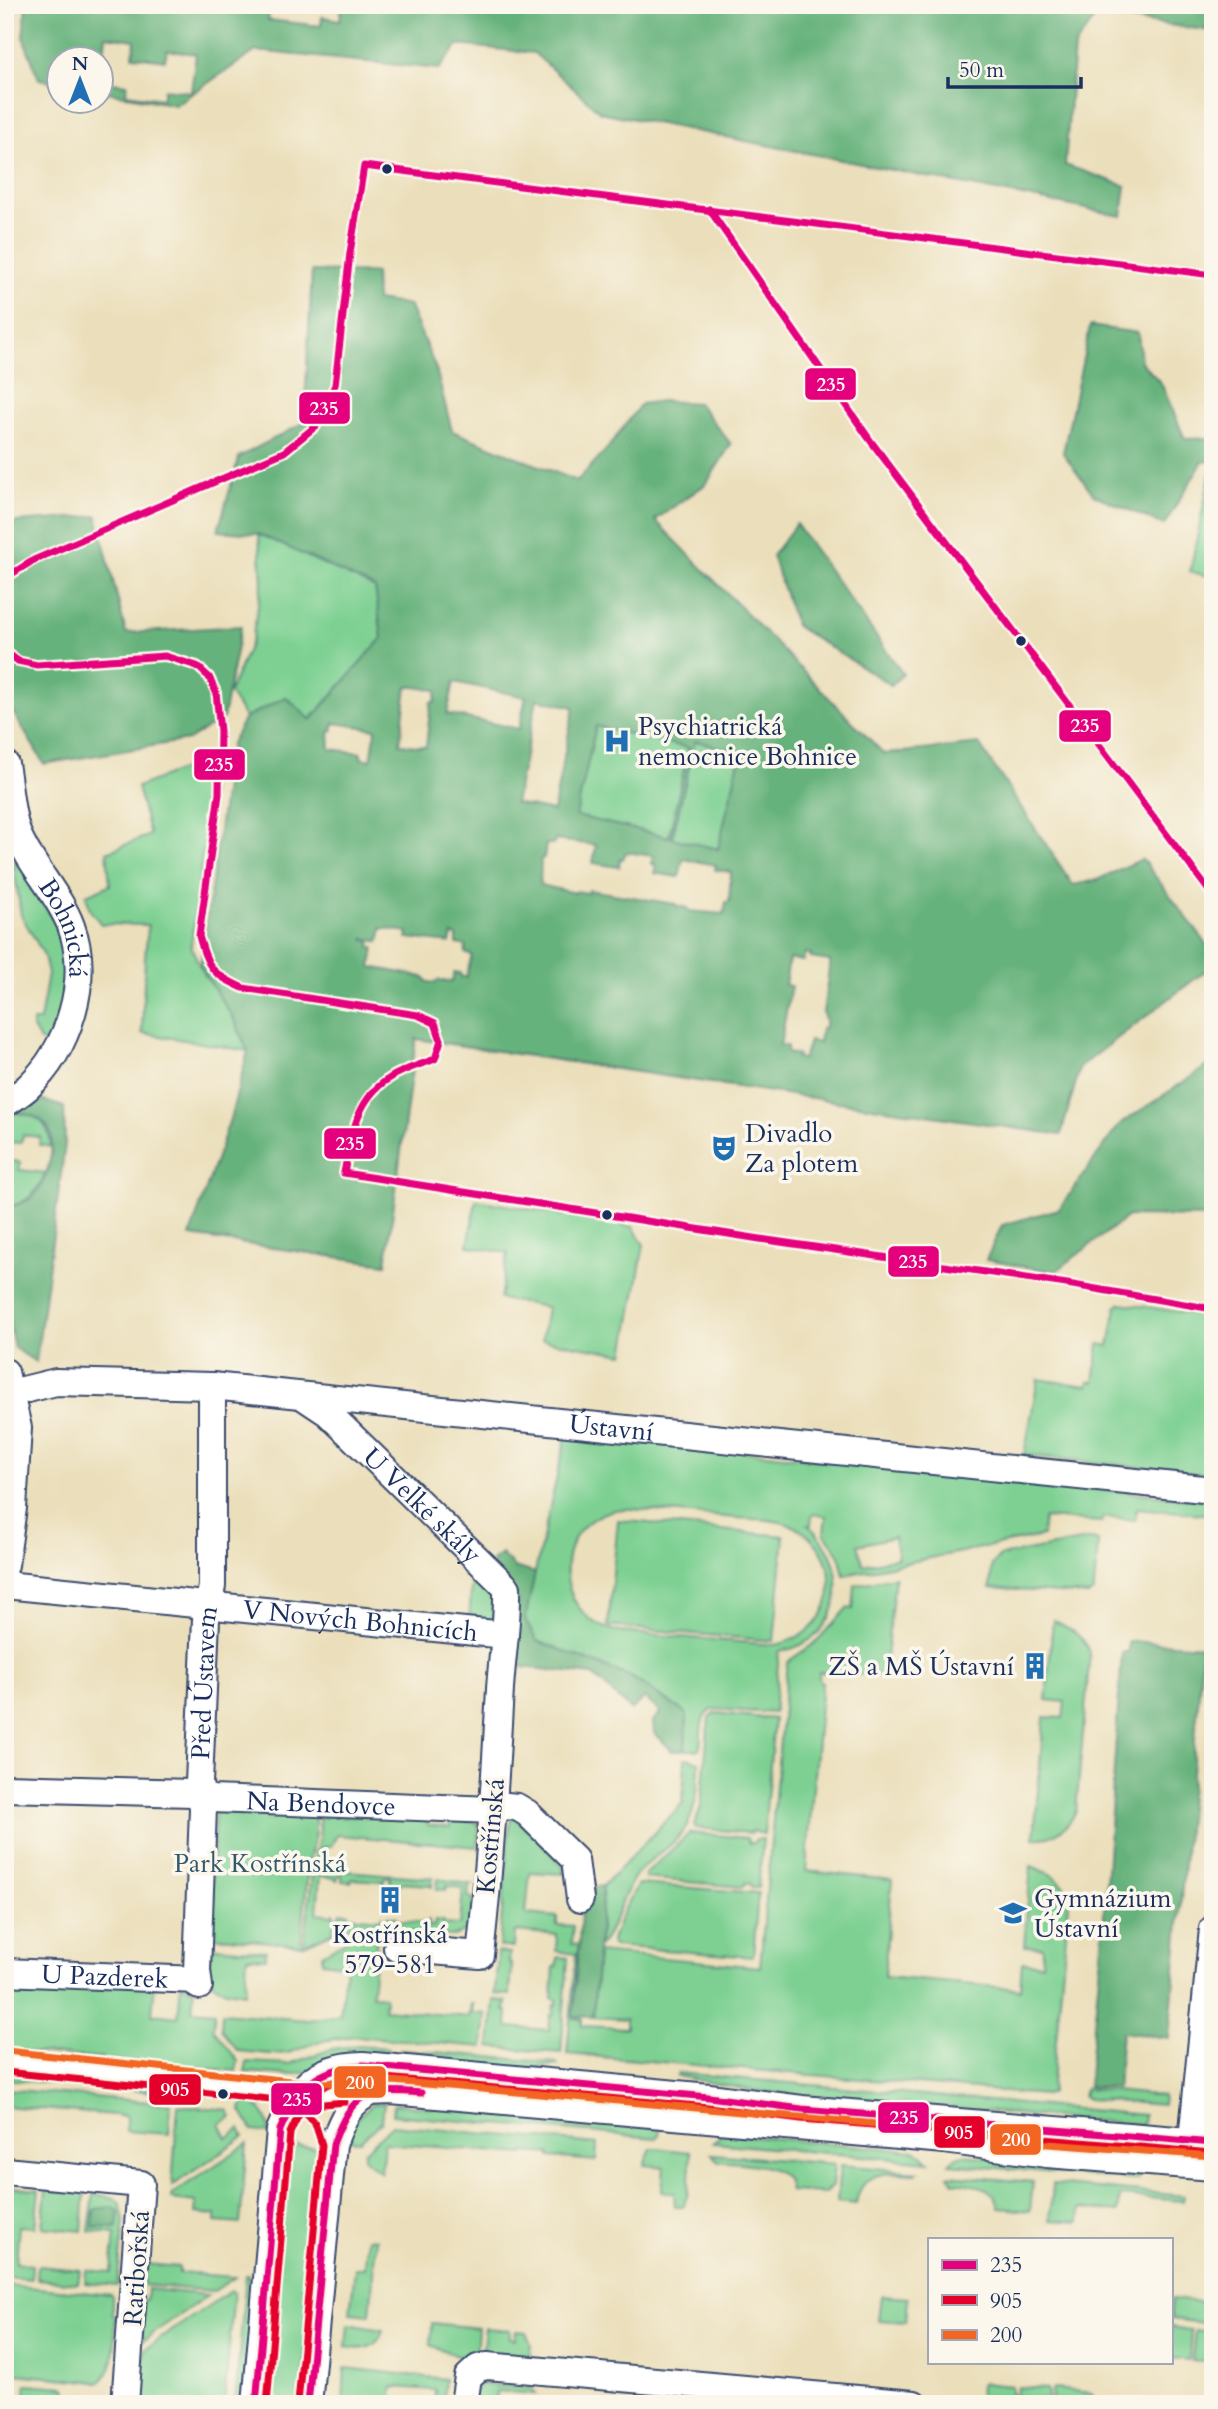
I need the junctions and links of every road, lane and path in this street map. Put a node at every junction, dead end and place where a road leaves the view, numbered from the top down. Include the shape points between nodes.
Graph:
1 (5, 764) edge
2 (11, 833) edge
3 (5, 1104) edge
4 (8, 1382) edge
5 (212, 1386) junction
6 (299, 1395) junction
7 (1213, 1490) edge
8 (5, 1565) edge
9 (5, 1585) edge
10 (209, 1605) junction
11 (505, 1635) junction
12 (5, 1788) edge
13 (200, 1795) junction
14 (494, 1810) junction
15 (580, 1899) dead end
16 (1213, 1928) edge
17 (397, 1948) dead end
18 (5, 1972) edge
19 (198, 1983) joint
20 (5, 2061) edge
21 (249, 2088) junction
22 (372, 2091) junction
23 (299, 2092) junction
24 (280, 2130) junction
25 (333, 2144) junction
26 (1202, 2154) edge
27 (5, 2171) edge
28 (125, 2404) edge
29 (256, 2404) edge
30 (308, 2404) edge
31 (464, 2404) edge
32 (914, 2404) edge

1 - 2 street, Bohnická
2 - 3 street, Bohnická via 70,925 79,956 78,990 67,1028 49,1061
4 - 5 street, Ústavní
4 - 8 street via 18,1429
5 - 6 street, Ústavní
5 - 10 street, Před Ústavem
6 - 7 street, Ústavní
6 - 11 street, U Velké skály via 328,1413 508,1588
9 - 10 street, V Nových Bohnicích
10 - 11 street, V Nových Bohnicích
10 - 13 street, Před Ústavem
11 - 14 street, Kostřínská
12 - 13 street, Na Bendovce
13 - 14 street, Na Bendovce
13 - 19 street, Před Ústavem
14 - 15 street, Na Bendovce via 507,1806 527,1812 575,1860
14 - 17 street, Kostřínská via 480,1955
16 - 26 street
18 - 19 street, U Pazderek
20 - 21 street
21 - 23 street
21 - 24 street
22 - 23 street
22 - 25 street via 351,2105
22 - 26 street via 957,2141 1047,2154
23 - 24 street
23 - 25 street via 324,2117
23 - 26 street via 322,2073 363,2065 709,2097
24 - 29 street
25 - 30 street
27 - 28 street, Ratibořská via 141,2184
31 - 32 street via 468,2377 487,2367

